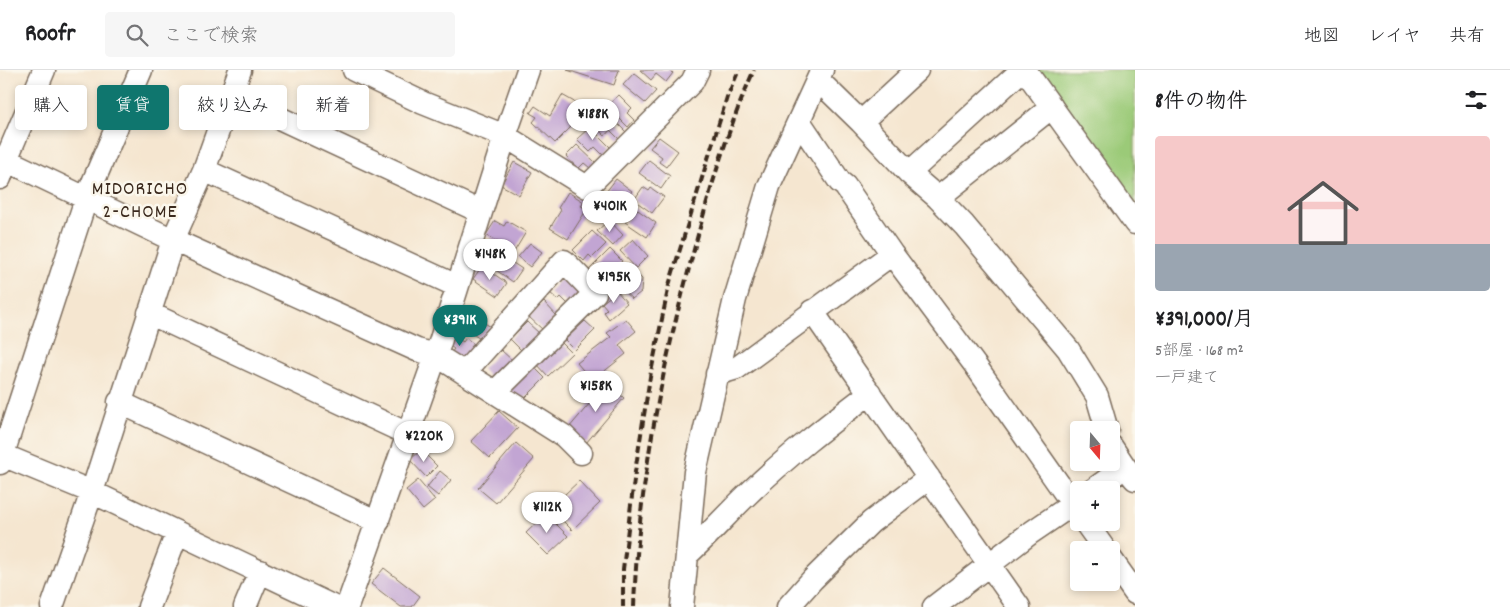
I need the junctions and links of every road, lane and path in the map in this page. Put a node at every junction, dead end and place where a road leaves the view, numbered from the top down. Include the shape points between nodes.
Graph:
1 (44, 70) edge
2 (141, 70) edge
3 (240, 70) edge
4 (354, 70) edge
5 (528, 70) edge
6 (698, 70) edge
7 (917, 70) edge
8 (1023, 70) edge
9 (820, 75) edge
10 (391, 78) edge
11 (234, 85) edge
12 (1052, 107) junction
13 (799, 121) junction
14 (287, 122) edge
15 (861, 122) junction
16 (218, 130) edge
17 (505, 136) junction
18 (2, 165) edge
19 (204, 170) junction
20 (909, 173) junction
21 (938, 198) junction
22 (86, 199) junction
23 (481, 212) junction
24 (1135, 223) edge
25 (173, 240) junction
26 (892, 254) junction
27 (457, 286) junction
28 (812, 311) junction
29 (149, 313) junction
30 (436, 355) junction
31 (464, 373) junction
32 (717, 374) junction
33 (495, 392) junction
34 (870, 393) junction
35 (119, 402) junction
36 (1104, 421) edge
37 (408, 434) junction
38 (581, 454) dead end
39 (1, 457) edge
40 (1120, 459) edge
41 (1130, 473) edge
42 (929, 478) junction
43 (1113, 481) edge
44 (92, 492) junction
45 (1070, 496) edge
46 (1070, 511) edge
47 (378, 522) junction
48 (177, 533) junction
49 (688, 554) junction
50 (989, 564) junction
51 (260, 571) junction
52 (1120, 572) edge
53 (1135, 593) edge
54 (52, 607) edge
55 (149, 607) edge
56 (245, 607) edge
57 (334, 607) edge
58 (347, 607) edge
59 (682, 607) edge
60 (788, 607) edge
61 (934, 607) edge
62 (1019, 607) edge

1 - 18 street
2 - 22 street
3 - 11 street
4 - 10 street
5 - 17 street
6 - 17 street via 692,82 587,187
7 - 15 street
8 - 12 street
8 - 20 street
9 - 13 street
9 - 15 street
10 - 17 street via 423,103
12 - 21 street
12 - 24 street
13 - 26 street
13 - 32 street via 769,186
14 - 23 street
15 - 20 street
16 - 19 street
17 - 23 street
18 - 22 street
19 - 25 street
19 - 27 street
20 - 21 street
21 - 36 street via 1068,349 1097,396
22 - 25 street
22 - 39 street
23 - 27 street
25 - 29 street
25 - 30 street via 417,350
26 - 28 street
26 - 45 street
27 - 30 street
28 - 32 street via 737,368
28 - 34 street
29 - 35 street
29 - 37 street
30 - 31 street
30 - 37 street
31 - 33 street
31 - 33 street via 564,261 595,292
32 - 49 street via 695,472
33 - 38 street via 564,436
34 - 42 street
34 - 49 street via 803,444 748,493
35 - 44 street
35 - 47 street
37 - 47 street
39 - 44 street
40 - 41 street
41 - 43 street
42 - 50 street
42 - 60 street via 871,522
44 - 48 street
44 - 54 street
46 - 50 street
47 - 58 street
48 - 51 street
48 - 55 street
49 - 59 street
50 - 61 street
50 - 62 street
51 - 56 street
51 - 57 street
52 - 53 street

